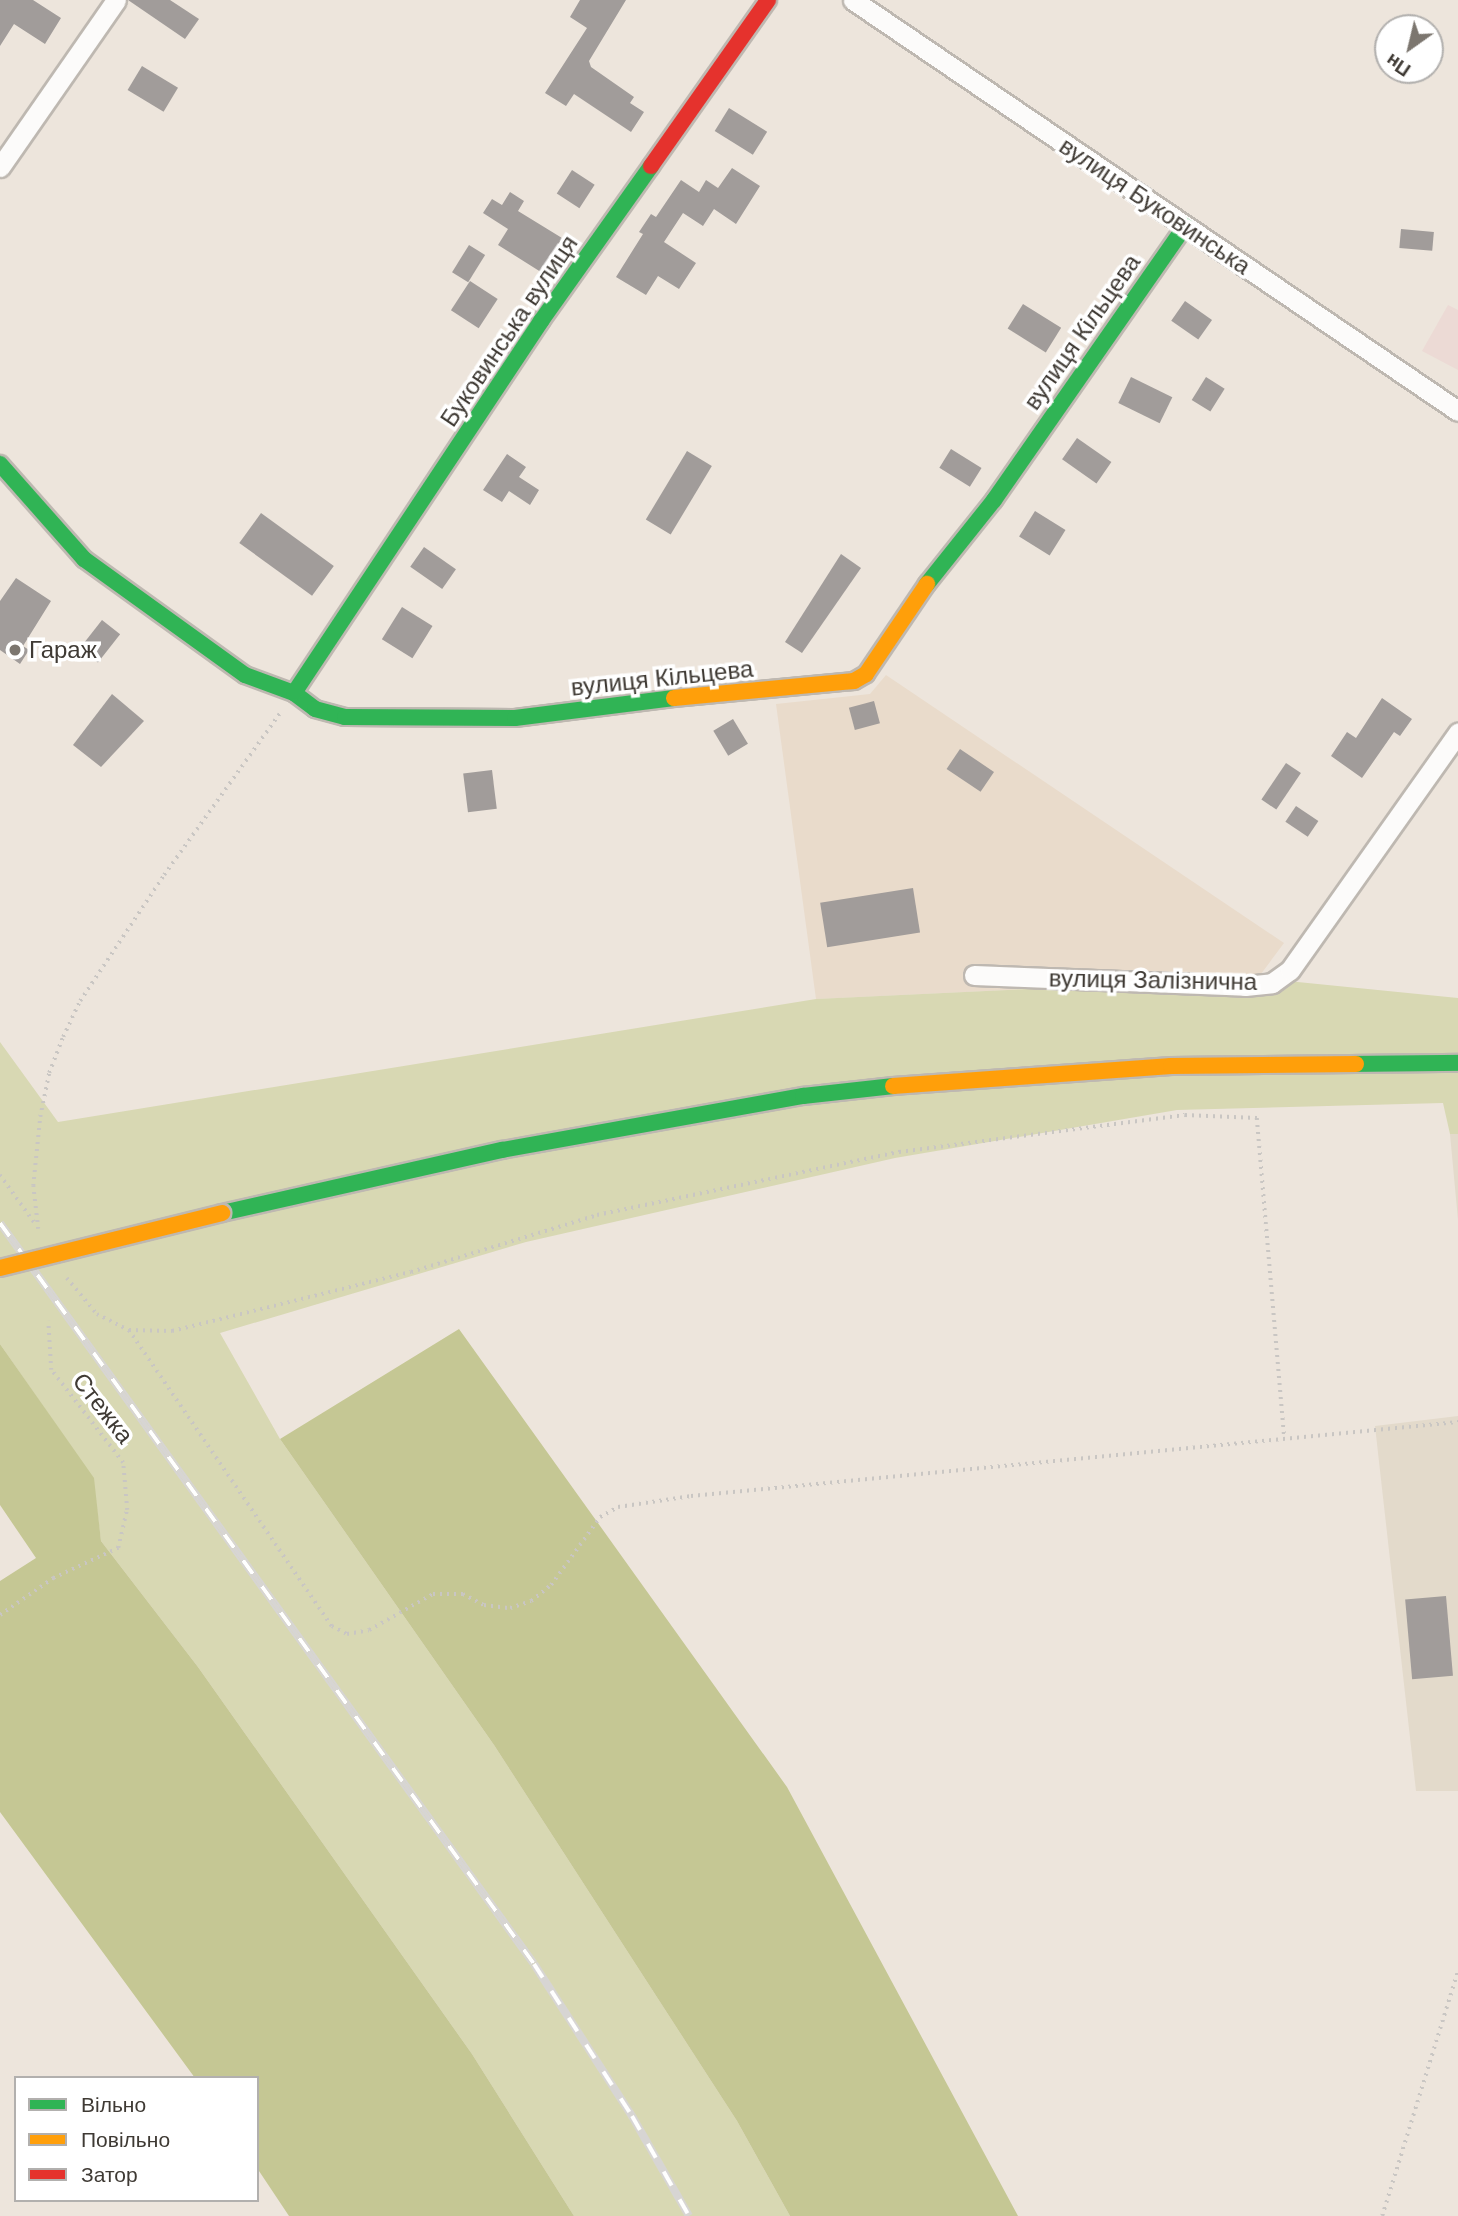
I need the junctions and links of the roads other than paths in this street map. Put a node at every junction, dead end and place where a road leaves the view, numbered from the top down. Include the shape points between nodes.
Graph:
1 (116, 0) edge
2 (768, 0) edge
3 (853, 0) edge
4 (0, 167) edge
5 (1185, 226) junction
6 (1458, 411) edge
7 (0, 464) edge
8 (294, 693) junction
9 (1458, 733) edge
10 (974, 975) dead end
11 (1458, 1055) edge
12 (1440, 1061) junction
13 (1458, 1063) edge
14 (0, 1268) edge

1 - 4 street
2 - 8 main road, Буковинська вулиця via 541,321
3 - 5 street, вулиця Буковинська
5 - 6 street, вулиця Буковинська
5 - 8 main road, вулиця Кільцева via 994,500 927,584 866,674 854,681 586,706 515,718 345,717 315,709
7 - 8 main road, вулиця Кільцева via 84,559 245,676
9 - 10 street, вулиця Залізнична via 1297,961 1272,983 1245,986
11 - 12 main road
12 - 13 main road
12 - 14 main road, bridge via 972,1077 803,1096 502,1150

